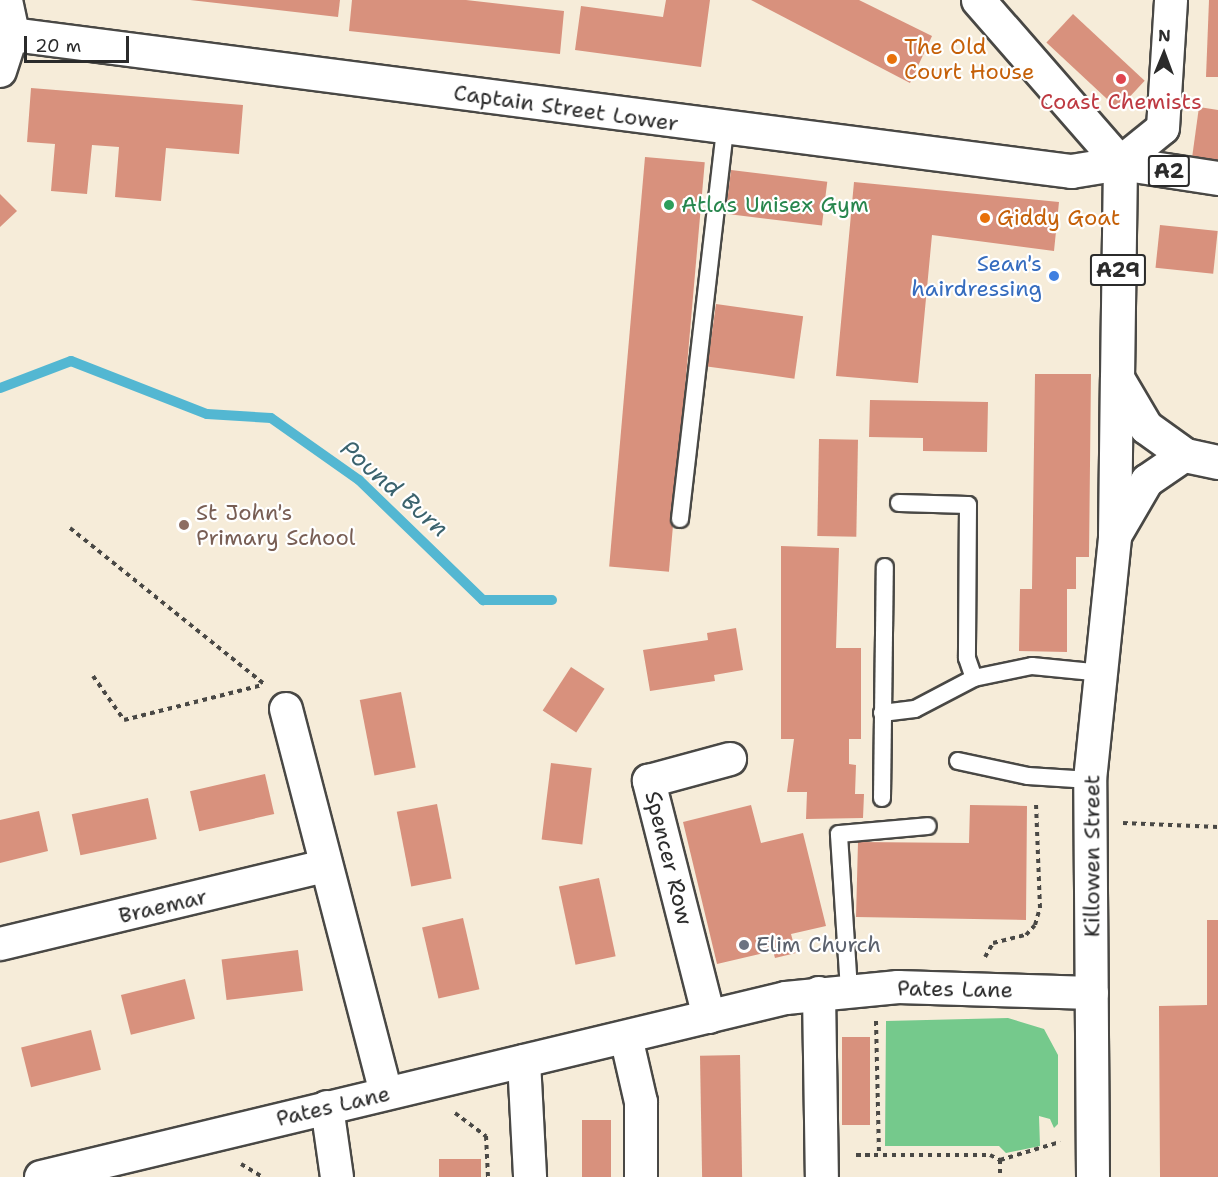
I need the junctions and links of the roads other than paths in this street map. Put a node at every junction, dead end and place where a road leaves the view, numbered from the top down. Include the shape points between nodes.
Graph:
1 (5, 0) edge
2 (978, 0) edge
3 (1171, 0) edge
4 (12, 34) junction
5 (0, 70) edge
6 (725, 129) junction
7 (1120, 163) junction
8 (1218, 178) edge
9 (1117, 378) junction
10 (1185, 455) junction
11 (1218, 462) edge
12 (899, 503) dead end
13 (680, 519) dead end
14 (1115, 536) junction
15 (885, 567) dead end
16 (1103, 673) junction
17 (974, 678) junction
18 (286, 709) road end
19 (882, 713) junction
20 (730, 759) dead end
21 (958, 760) dead end
22 (1090, 780) junction
23 (882, 798) dead end
24 (928, 826) dead end
25 (326, 866) junction
26 (0, 944) edge
27 (848, 991) junction
28 (1092, 993) junction
29 (709, 1017) junction
30 (626, 1037) junction
31 (524, 1061) junction
32 (386, 1093) junction
33 (327, 1107) junction
34 (822, 1166) edge
35 (47, 1176) edge
36 (337, 1177) edge
37 (530, 1177) edge
38 (641, 1177) edge
39 (1093, 1177) edge

1 - 4 main road
2 - 7 main road, A2
3 - 7 street via 1163,128
4 - 5 street
4 - 6 main road, Captain Street Lower
6 - 7 main road, Captain Street Lower via 1071,171
6 - 13 lane
7 - 8 main road, A2
7 - 9 main road, Killowen Street / A29
9 - 10 main road via 1146,427
9 - 14 street, Killowen Street
10 - 11 main road
10 - 14 street, Killowen Street via 1147,482
12 - 17 lane via 968,505 967,658
14 - 16 street, Killowen Street
15 - 19 lane
16 - 17 lane via 1032,666
16 - 22 street, Killowen Street
17 - 19 lane via 915,709
18 - 25 street
19 - 23 lane
20 - 29 street, Spencer Row via 649,781
21 - 22 lane via 1028,776
22 - 28 street, Killowen Street
24 - 27 lane via 838,834
25 - 26 street, Braemar
25 - 32 street
27 - 28 street, Pates Lane
27 - 29 street, Pates Lane
27 - 34 street
28 - 39 street, Killowen Street
29 - 30 street, Pates Lane
30 - 31 street, Pates Lane
30 - 38 street via 641,1102
31 - 32 street, Pates Lane
31 - 37 street
32 - 33 street, Pates Lane
33 - 35 street, Pates Lane
33 - 36 street

